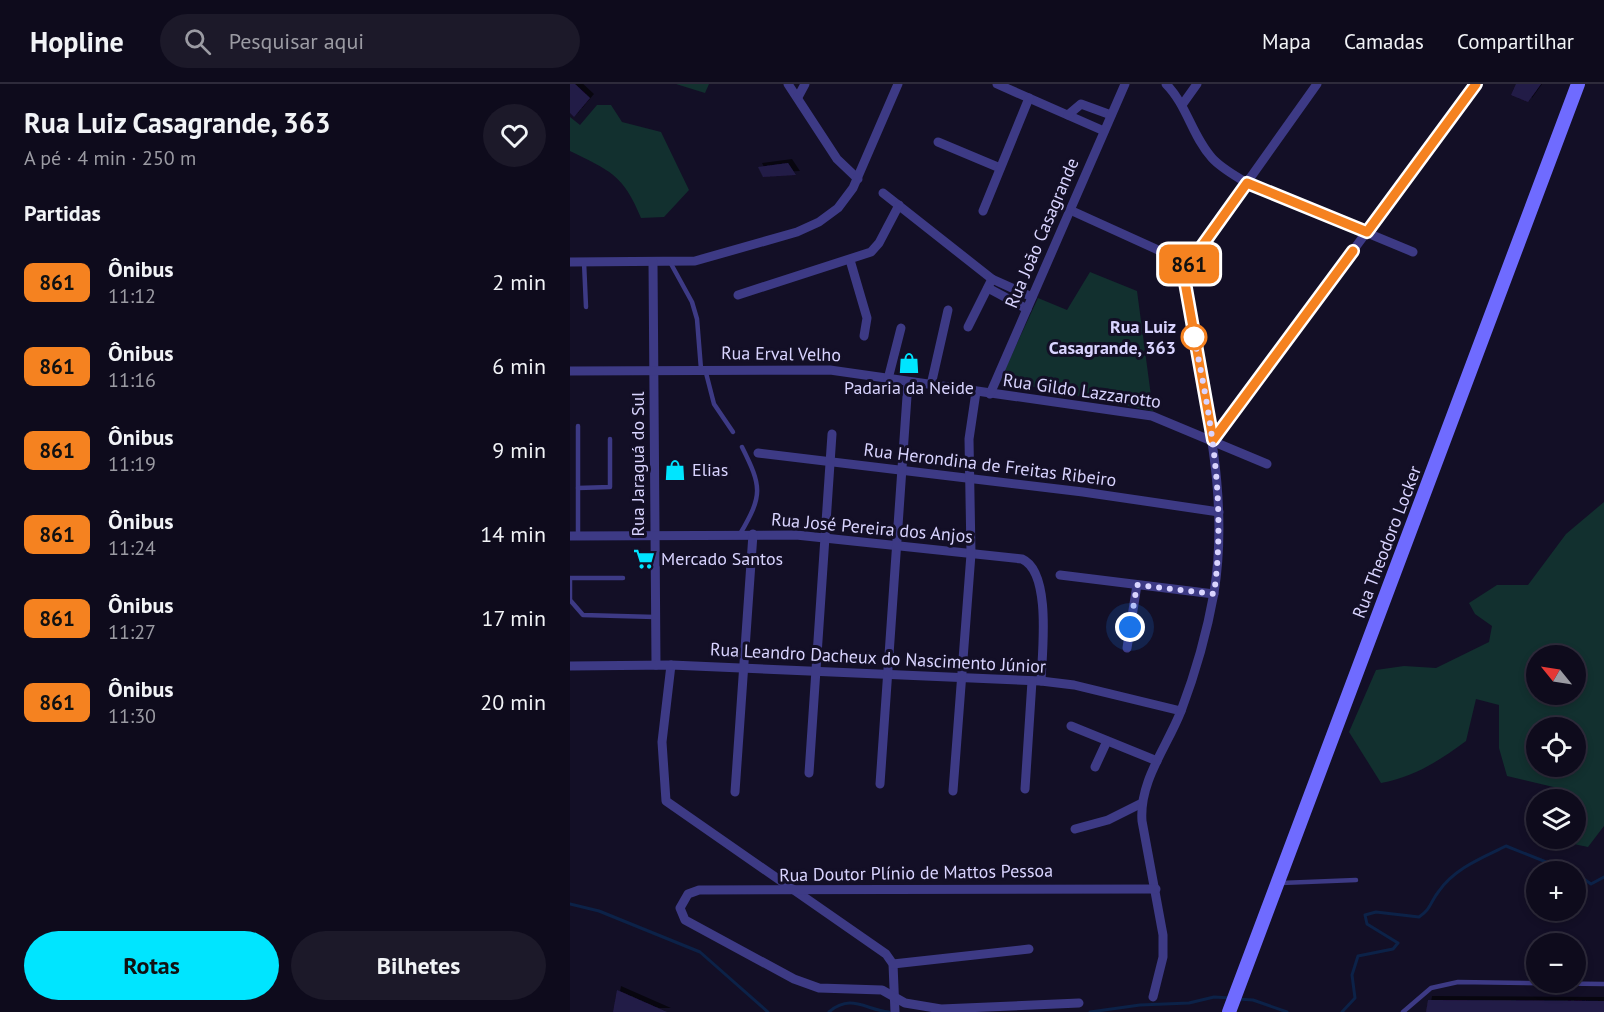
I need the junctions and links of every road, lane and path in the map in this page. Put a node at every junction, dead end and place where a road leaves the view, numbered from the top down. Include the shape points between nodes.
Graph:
1 (788, 84) edge
2 (805, 84) edge
3 (898, 84) edge
4 (997, 84) edge
5 (1125, 84) edge
6 (1166, 84) edge
7 (1197, 84) edge
8 (1317, 84) edge
9 (1476, 84) edge
10 (1578, 84) edge
11 (798, 98) junction
12 (1029, 98) junction
13 (1182, 105) junction
14 (1068, 114) junction
15 (1111, 115) junction
16 (1104, 131) junction
17 (938, 142) dead end
18 (1000, 168) junction
19 (858, 179) junction
20 (1247, 183) junction
21 (884, 193) dead end
22 (899, 205) junction
23 (1070, 210) junction
24 (982, 211) dead end
25 (1367, 232) junction
26 (1413, 252) dead end
27 (850, 260) junction
28 (669, 261) junction
29 (570, 262) edge
30 (584, 262) junction
31 (652, 262) junction
32 (1189, 264) junction
33 (992, 279) junction
34 (988, 288) junction
35 (738, 295) dead end
36 (1032, 297) junction
37 (586, 307) dead end
38 (1027, 309) junction
39 (948, 310) dead end
40 (968, 327) dead end
41 (901, 328) dead end
42 (864, 336) dead end
43 (703, 369) junction
44 (653, 370) junction
45 (570, 371) edge
46 (888, 379) junction
47 (908, 382) junction
48 (931, 385) junction
49 (976, 392) junction
50 (990, 394) junction
51 (578, 426) dead end
52 (733, 432) dead end
53 (831, 434) dead end
54 (610, 439) dead end
55 (1213, 440) junction
56 (742, 447) dead end
57 (758, 453) dead end
58 (830, 462) junction
59 (1267, 464) dead end
60 (902, 470) junction
61 (968, 478) junction
62 (578, 488) junction
63 (1219, 512) junction
64 (740, 534) junction
65 (753, 534) junction
66 (655, 535) junction
67 (574, 536) edge
68 (825, 538) junction
69 (897, 546) junction
70 (971, 554) junction
71 (1060, 574) dead end
72 (623, 578) dead end
73 (1137, 585) junction
74 (1214, 594) junction
75 (656, 617) junction
76 (1127, 648) dead end
77 (656, 665) junction
78 (671, 665) junction
79 (570, 666) edge
80 (744, 668) junction
81 (816, 671) junction
82 (888, 674) junction
83 (962, 678) junction
84 (1036, 681) junction
85 (1181, 711) junction
86 (1071, 726) dead end
87 (1107, 741) junction
88 (1157, 761) junction
89 (1095, 767) dead end
90 (809, 773) dead end
91 (880, 784) dead end
92 (1026, 789) dead end
93 (953, 791) dead end
94 (735, 792) dead end
95 (1142, 803) junction
96 (1075, 829) dead end
97 (1356, 880) dead end
98 (1278, 883) junction
99 (1156, 888) junction
100 (798, 891) junction
101 (1029, 949) dead end
102 (893, 964) junction
103 (1604, 984) edge
104 (1153, 997) dead end
105 (1079, 1003) dead end
106 (896, 1006) edge
107 (1229, 1012) edge
108 (1403, 1012) edge

1 - 11 street
2 - 11 street
3 - 19 street
4 - 12 street
5 - 15 street, Rua João Casagrande
6 - 13 street
7 - 13 street
8 - 20 street
9 - 25 street
10 - 98 main road, Rua Theodoro Locker
11 - 19 street via 837,159
12 - 14 street
12 - 18 street
13 - 20 street via 1211,157
14 - 15 street via 1081,104
14 - 16 street
15 - 16 street, Rua João Casagrande
16 - 23 street, Rua João Casagrande
17 - 18 street
18 - 24 street
19 - 28 street via 838,208 808,228 703,259
20 - 25 street
20 - 32 street
21 - 22 street
22 - 27 street via 876,248
22 - 33 street
23 - 32 street
23 - 36 street, Rua João Casagrande
25 - 26 street
25 - 55 street
27 - 35 street
27 - 42 street via 867,318
28 - 31 street
28 - 43 lane via 692,302
29 - 30 street
30 - 31 street
30 - 37 lane
31 - 44 street, Rua Jaraguá do Sul
32 - 55 street via 1184,285
33 - 34 street
33 - 36 street
34 - 38 street
34 - 40 street
36 - 38 street, Rua João Casagrande
38 - 50 street, Rua João Casagrande
39 - 48 street
41 - 46 street
43 - 44 street, Rua Erval Velho
43 - 46 street, Rua Erval Velho via 816,368
43 - 52 lane via 714,404
44 - 45 street, Rua Erval Velho
44 - 66 street, Rua Jaraguá do Sul
46 - 47 street, Rua Erval Velho
47 - 48 street, Rua Erval Velho
47 - 60 street
48 - 49 street, Rua Erval Velho
49 - 50 street, Rua Erval Velho
49 - 61 street
50 - 55 street, Rua Gildo Lazzarotto via 1152,416
51 - 62 lane
53 - 58 street
54 - 62 lane via 610,487
55 - 59 street, Rua Gildo Lazzarotto
55 - 63 street
56 - 64 lane via 756,477 757,494 756,507
57 - 58 street, Rua Herondina de Freitas Ribeiro
58 - 60 street, Rua Herondina de Freitas Ribeiro
58 - 68 street
60 - 61 street, Rua Herondina de Freitas Ribeiro
60 - 69 street
61 - 63 street, Rua Herondina de Freitas Ribeiro
61 - 70 street
62 - 67 lane
63 - 74 street
64 - 65 street, Rua José Pereira dos Anjos
64 - 66 street, Rua José Pereira dos Anjos
65 - 68 street, Rua José Pereira dos Anjos
65 - 80 street
66 - 67 street, Rua José Pereira dos Anjos
66 - 75 street, Rua Jaraguá do Sul
68 - 69 street, Rua José Pereira dos Anjos
68 - 81 street
69 - 70 street, Rua José Pereira dos Anjos
69 - 82 street
70 - 83 street
70 - 84 street, Rua José Pereira dos Anjos via 1026,561 1032,567 1042,598
71 - 73 street
72 - 75 lane via 570,578 570,600 583,615
73 - 74 street
73 - 76 street
74 - 85 street
75 - 77 street, Rua Jaraguá do Sul
77 - 78 street, Rua Leandro Dacheux do Nascimento Júnior
77 - 79 street, Rua Leandro Dacheux do Nascimento Júnior
78 - 80 street, Rua Leandro Dacheux do Nascimento Júnior
78 - 100 street via 662,742 665,798
80 - 81 street, Rua Leandro Dacheux do Nascimento Júnior
80 - 94 street
81 - 82 street, Rua Leandro Dacheux do Nascimento Júnior
81 - 90 street
82 - 83 street, Rua Leandro Dacheux do Nascimento Júnior
82 - 91 street
83 - 84 street, Rua Leandro Dacheux do Nascimento Júnior
83 - 93 street
84 - 85 street, Rua Leandro Dacheux do Nascimento Júnior
84 - 92 street
85 - 88 street
86 - 87 street
87 - 88 street
87 - 89 street
88 - 95 street
95 - 96 street via 1108,820
95 - 99 street
97 - 98 lane
98 - 107 main road, Rua Theodoro Locker
99 - 100 street, Rua Doutor Plínio de Mattos Pessoa
99 - 104 street via 1164,946
100 - 102 street via 882,951
100 - 106 street, Rua Doutor Plínio de Mattos Pessoa via 699,890 688,894 680,913 686,920 794,979 819,988 882,990
101 - 102 street
102 - 106 street
103 - 108 lane via 1458,982 1431,988
105 - 106 street via 941,1009

